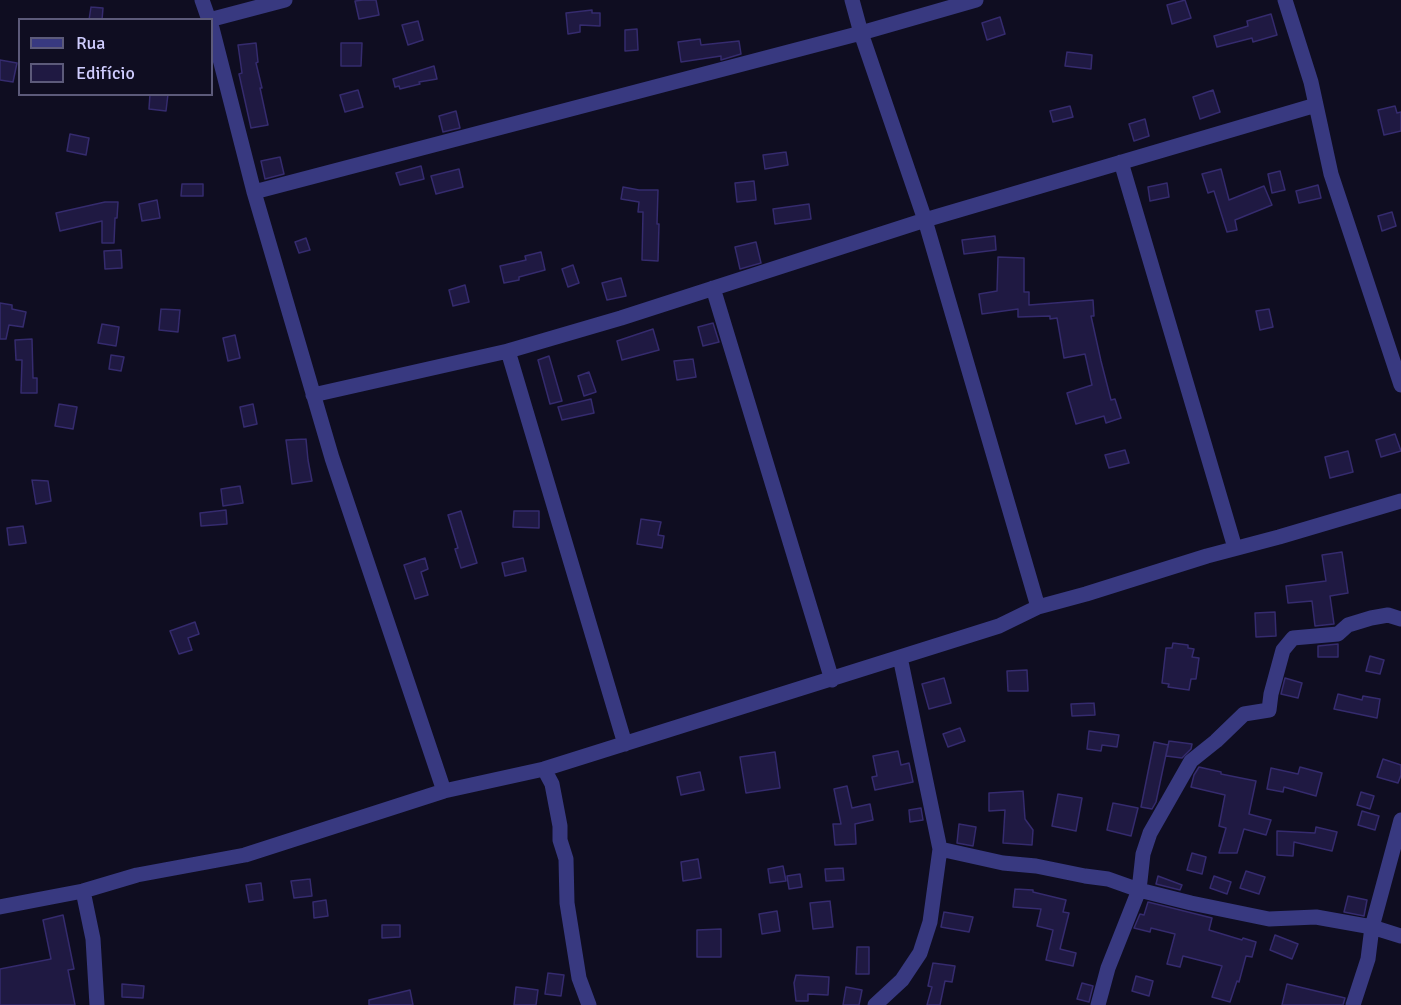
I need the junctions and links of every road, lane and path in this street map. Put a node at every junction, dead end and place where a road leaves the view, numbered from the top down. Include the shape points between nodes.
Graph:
1 (202, 0) edge
2 (285, 0) edge
3 (852, 0) edge
4 (976, 0) edge
5 (1285, 0) edge
6 (208, 18) edge
7 (213, 19) edge
8 (213, 32) edge
9 (861, 33) junction
10 (1316, 105) junction
11 (1121, 162) junction
12 (254, 192) junction
13 (925, 220) junction
14 (713, 288) junction
15 (508, 351) junction
16 (1401, 385) edge
17 (313, 395) junction
18 (1401, 501) edge
19 (1235, 548) junction
20 (1038, 607) junction
21 (1401, 619) edge
22 (900, 657) junction
23 (832, 680) junction
24 (625, 744) junction
25 (544, 769) junction
26 (444, 790) junction
27 (1401, 820) edge
28 (940, 849) junction
29 (1139, 890) junction
30 (83, 891) junction
31 (0, 906) edge
32 (1372, 927) junction
33 (1401, 936) edge
34 (584, 1003) edge
35 (97, 1005) edge
36 (875, 1005) edge
37 (1098, 1005) edge
38 (1353, 1005) edge

1 - 6 street
2 - 7 street
3 - 9 street
4 - 9 street
5 - 10 street
8 - 12 street
9 - 12 street
9 - 13 street
10 - 11 street
10 - 16 street via 1331,174
11 - 13 street
11 - 19 street
12 - 17 street
13 - 14 street
13 - 20 street
14 - 15 street
14 - 23 street
15 - 17 street
15 - 24 street
17 - 26 street
18 - 19 street
19 - 20 street
20 - 22 street via 999,626
21 - 29 street via 1388,615 1348,625 1338,634 1293,638 1283,650 1269,710 1244,714 1184,771 1150,833
22 - 23 street
22 - 28 street
23 - 24 street
24 - 25 street
25 - 26 street
25 - 34 street via 552,783 566,859 567,903
26 - 30 street via 244,855 137,875
27 - 32 street
28 - 29 street via 1107,879
28 - 36 street via 930,922 920,953 902,980
29 - 32 street via 1269,919 1316,917
29 - 37 street via 1108,968
30 - 31 street
30 - 35 street via 93,939
32 - 33 street
32 - 38 street via 1368,959

